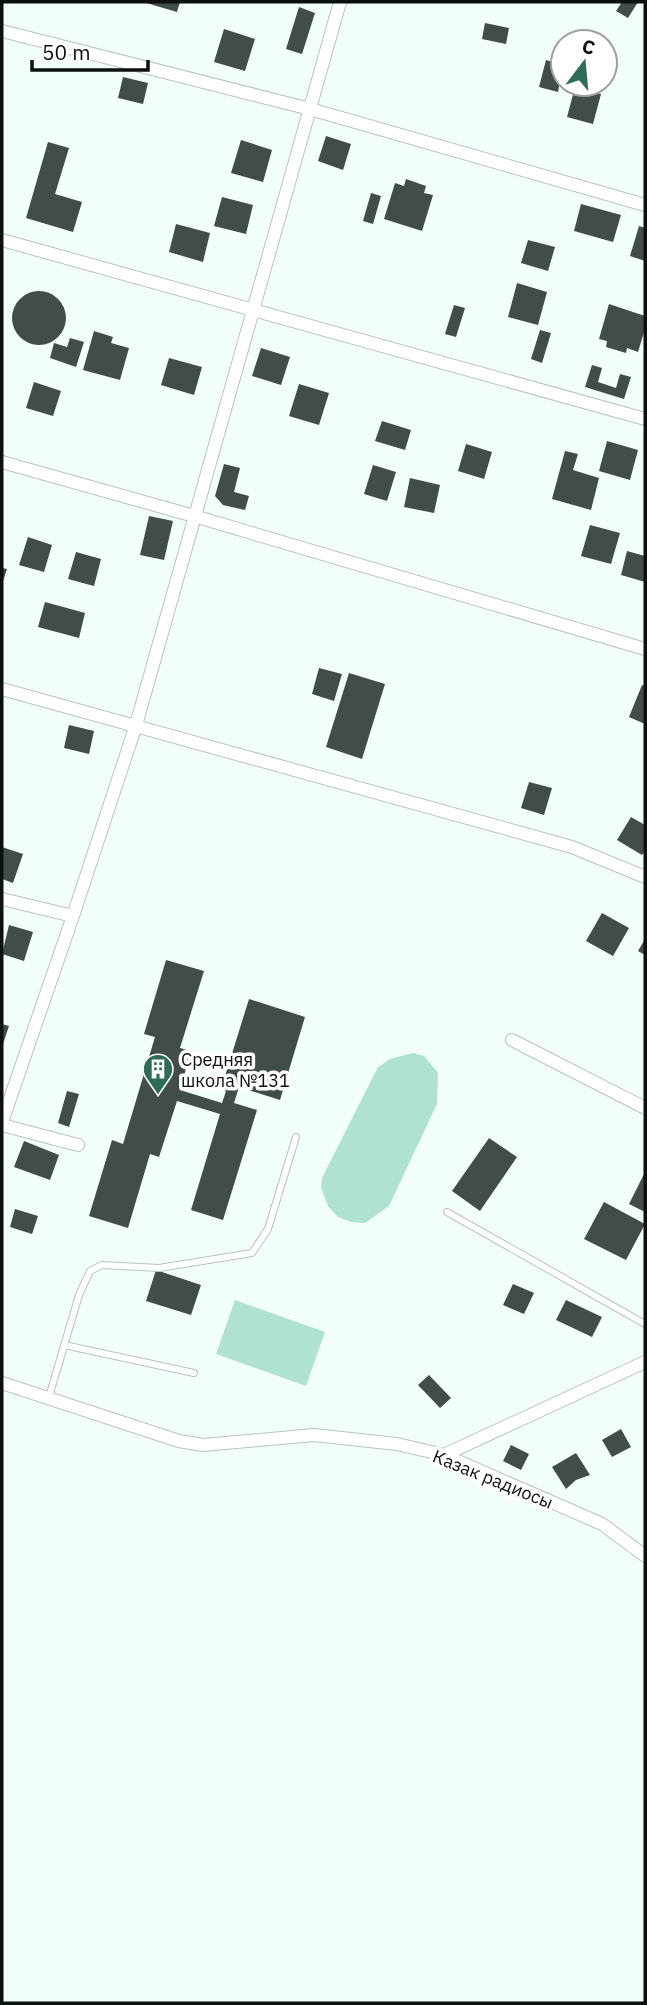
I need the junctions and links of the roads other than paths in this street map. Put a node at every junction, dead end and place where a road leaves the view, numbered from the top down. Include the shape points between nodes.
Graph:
1 (340, 2) edge
2 (2, 31) edge
3 (310, 109) junction
4 (645, 205) edge
5 (2, 240) edge
6 (254, 310) junction
7 (645, 419) edge
8 (2, 462) edge
9 (194, 516) junction
10 (645, 649) edge
11 (2, 689) edge
12 (136, 725) junction
13 (645, 877) edge
14 (2, 899) edge
15 (73, 916) junction
16 (512, 1040) dead end
17 (645, 1108) edge
18 (2, 1123) edge
19 (296, 1137) dead end
20 (78, 1145) dead end
21 (447, 1212) dead end
22 (645, 1324) edge
23 (64, 1345) junction
24 (645, 1362) edge
25 (194, 1373) dead end
26 (2, 1382) edge
27 (49, 1397) junction
28 (444, 1455) junction
29 (645, 1556) edge

1 - 3 street
2 - 3 street
3 - 4 street
3 - 6 street
5 - 6 street
6 - 7 street
6 - 9 street
8 - 9 street
9 - 10 street
9 - 12 street
11 - 12 street
12 - 13 street via 572,847
12 - 15 street
14 - 15 street
15 - 18 street
16 - 17 street
18 - 20 street
19 - 23 lane via 268,1229 252,1253 159,1268 102,1265 90,1271
21 - 22 lane
23 - 25 lane
23 - 27 lane
24 - 28 street
26 - 27 street, Казак радиосы
27 - 28 street, Казак радиосы via 203,1445 314,1435 397,1444
28 - 29 street, Казак радиосы via 602,1524

